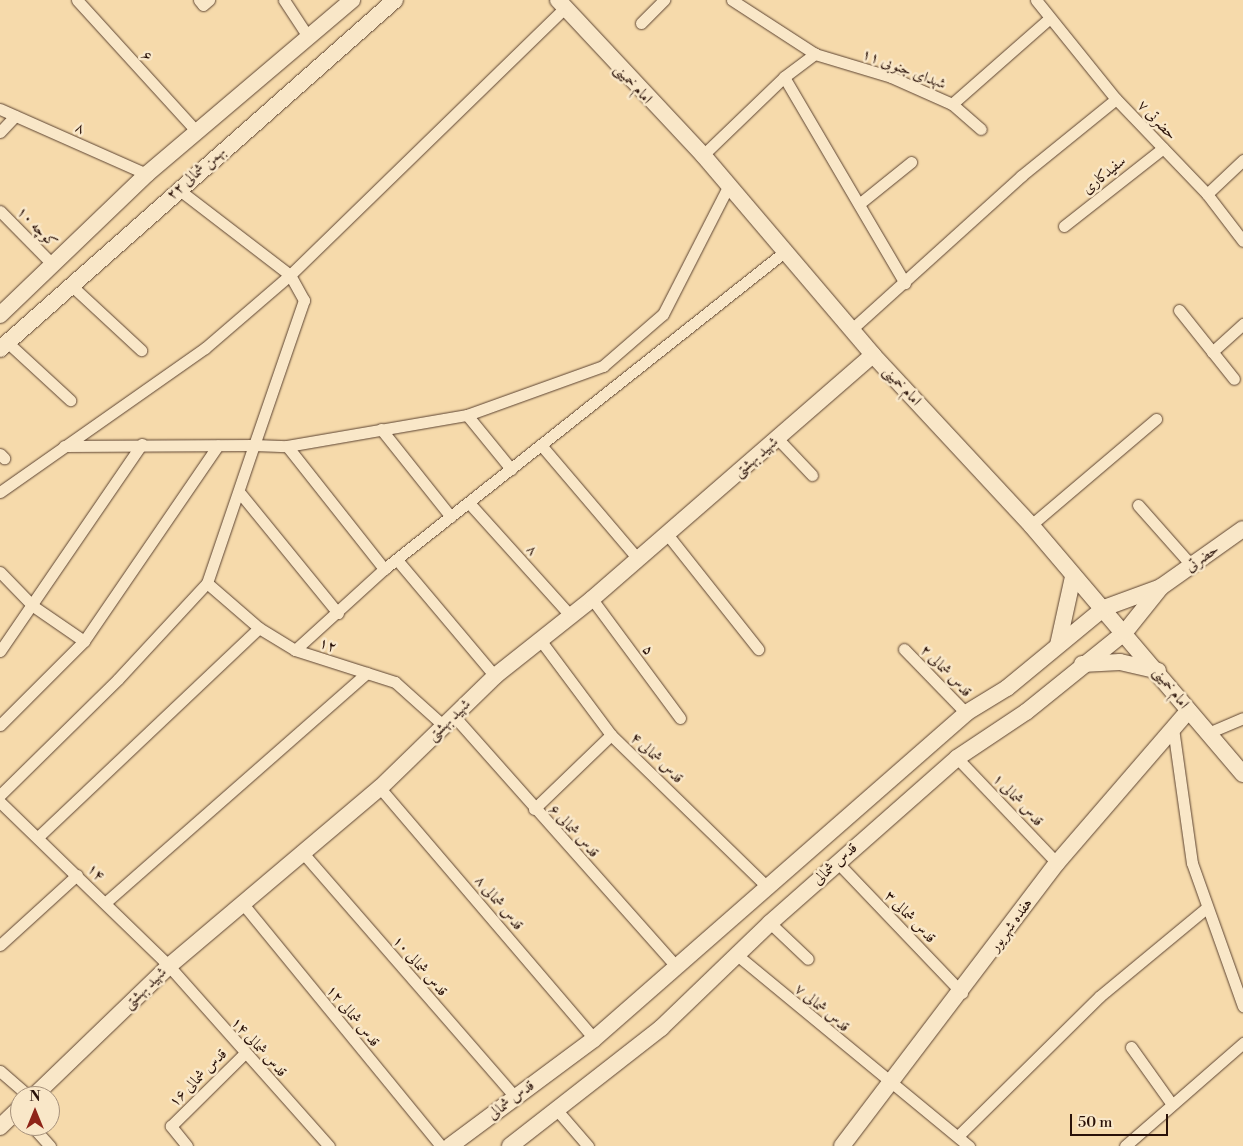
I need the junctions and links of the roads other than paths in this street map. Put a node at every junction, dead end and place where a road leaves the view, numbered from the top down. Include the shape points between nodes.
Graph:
1 (77, 0) edge
2 (199, 0) edge
3 (208, 0) edge
4 (284, 0) edge
5 (352, 0) edge
6 (395, 0) edge
7 (664, 0) edge
8 (732, 0) edge
9 (1036, 0) edge
10 (562, 4) edge
11 (1050, 18) junction
12 (641, 23) dead end
13 (309, 38) junction
14 (815, 54) junction
15 (784, 77) junction
16 (1116, 99) junction
17 (952, 104) junction
18 (0, 109) edge
19 (15, 116) junction
20 (981, 129) dead end
21 (196, 131) junction
22 (0, 132) edge
23 (1163, 148) junction
24 (703, 155) junction
25 (1243, 160) edge
26 (911, 162) dead end
27 (147, 174) junction
28 (728, 187) junction
29 (178, 188) junction
30 (1207, 194) junction
31 (859, 204) junction
32 (0, 211) edge
33 (1064, 226) dead end
34 (1243, 241) edge
35 (783, 253) junction
36 (52, 264) junction
37 (290, 275) junction
38 (904, 283) junction
39 (73, 287) junction
40 (1179, 310) dead end
41 (0, 315) edge
42 (1243, 324) edge
43 (854, 328) junction
44 (3, 346) edge
45 (141, 350) dead end
46 (1212, 352) junction
47 (873, 355) junction
48 (1234, 379) dead end
49 (70, 400) dead end
50 (467, 415) junction
51 (1156, 418) dead end
52 (381, 429) junction
53 (777, 438) junction
54 (142, 444) junction
55 (218, 444) junction
56 (254, 445) junction
57 (541, 445) junction
58 (64, 446) junction
59 (287, 446) junction
60 (511, 468) junction
61 (812, 475) dead end
62 (0, 492) edge
63 (240, 493) junction
64 (470, 504) junction
65 (1138, 505) dead end
66 (450, 518) junction
67 (1031, 525) junction
68 (1243, 529) edge
69 (667, 534) junction
70 (638, 559) junction
71 (398, 561) junction
72 (1192, 566) junction
73 (384, 569) junction
74 (0, 572) edge
75 (1073, 577) junction
76 (207, 583) junction
77 (1161, 587) junction
78 (592, 599) junction
79 (33, 606) junction
80 (1104, 608) junction
81 (338, 613) junction
82 (571, 616) junction
83 (259, 628) junction
84 (1125, 632) junction
85 (84, 641) junction
86 (541, 641) junction
87 (1058, 645) junction
88 (758, 648) dead end
89 (904, 649) dead end
90 (295, 650) junction
91 (0, 651) edge
92 (1082, 664) junction
93 (1158, 671) junction
94 (367, 673) junction
95 (495, 676) junction
96 (1188, 711) junction
97 (966, 714) junction
98 (680, 718) dead end
99 (1243, 718) edge
100 (448, 720) junction
101 (0, 725) edge
102 (1173, 728) junction
103 (1208, 733) junction
104 (611, 734) junction
105 (957, 758) junction
106 (1243, 774) edge
107 (380, 788) junction
108 (0, 795) edge
109 (0, 802) edge
110 (534, 809) junction
111 (38, 836) junction
112 (303, 853) junction
113 (837, 862) junction
114 (1056, 863) junction
115 (77, 875) junction
116 (765, 885) junction
117 (106, 902) junction
118 (242, 904) junction
119 (1205, 909) junction
120 (770, 923) junction
121 (0, 945) edge
122 (738, 955) junction
123 (808, 959) dead end
124 (675, 964) junction
125 (169, 966) junction
126 (962, 993) junction
127 (1243, 1006) edge
128 (594, 1039) junction
129 (1243, 1043) edge
130 (1130, 1047) dead end
131 (244, 1054) junction
132 (0, 1070) edge
133 (888, 1084) junction
134 (18, 1086) edge
135 (44, 1086) edge
136 (514, 1097) junction
137 (1171, 1103) junction
138 (556, 1109) junction
139 (10, 1118) edge
140 (0, 1127) edge
141 (41, 1136) edge
142 (958, 1136) junction
143 (50, 1146) edge
144 (187, 1146) edge
145 (329, 1146) edge
146 (441, 1146) edge
147 (450, 1146) edge
148 (510, 1146) edge
149 (588, 1146) edge
150 (842, 1146) edge
151 (969, 1146) edge
152 (1125, 1146) edge

1 - 21 street, ۶
2 - 3 street via 203,5
4 - 13 street
5 - 13 main road, ۲۲ بهمن شمالی
6 - 29 main road, ۲۲ بهمن شمالی
7 - 12 street
8 - 14 street, ۱۱ شهدای جنوبی
9 - 11 street, حضرتی ۷
10 - 24 main road, امام خمینی
10 - 37 street
11 - 16 street, حضرتی ۷
11 - 17 street, ۱۱ شهدای جنوبی
13 - 21 main road, ۲۲ بهمن شمالی
14 - 15 street
14 - 17 street, ۱۱ شهدای جنوبی via 891,77
15 - 24 street
15 - 31 street
16 - 23 street, حضرتی ۷
16 - 38 street via 1021,176
17 - 20 street
18 - 19 street, ۸
19 - 22 street
19 - 27 street, ۸
21 - 27 main road, ۲۲ بهمن شمالی
23 - 30 street, حضرتی ۷
23 - 33 street, سفیدکاری
24 - 28 main road, امام خمینی
25 - 30 street
26 - 31 street
27 - 36 main road, ۲۲ بهمن شمالی
28 - 35 main road, امام خمینی
28 - 50 street via 663,314 603,366
29 - 37 street
29 - 39 main road, ۲۲ بهمن شمالی
30 - 34 street, حضرتی ۷
31 - 38 street
32 - 36 street, کوچه ۱۰
35 - 43 main road, امام خمینی
35 - 57 street
36 - 41 main road, ۲۲ بهمن شمالی
37 - 56 street via 304,300
37 - 58 street via 205,348
38 - 43 street
39 - 44 main road, ۲۲ بهمن شمالی
39 - 45 street
40 - 46 street
42 - 46 street
43 - 47 main road, امام خمینی
44 - 49 street
46 - 48 street
47 - 53 main road, شهید بهشتی
47 - 67 main road, امام خمینی
50 - 52 street
50 - 60 street
51 - 67 street
52 - 59 street
52 - 66 street
53 - 61 street
53 - 69 main road, شهید بهشتی
54 - 55 street
54 - 58 street
54 - 79 street
55 - 56 street
55 - 85 street
56 - 59 street
56 - 63 street
57 - 60 street
57 - 70 street
58 - 62 street
59 - 73 street
60 - 64 street
63 - 76 street
63 - 81 street
64 - 66 street
64 - 82 street, ۸
65 - 72 street
66 - 71 street
67 - 75 main road, امام خمینی
68 - 72 main road, حضرتی
69 - 70 main road, شهید بهشتی
69 - 88 street
70 - 78 main road, شهید بهشتی
71 - 73 street
71 - 95 street
72 - 77 main road, حضرتی
73 - 81 street
74 - 79 street
75 - 80 main road, امام خمینی
75 - 87 main road
76 - 83 street, ۱۲
76 - 108 street via 118,679
77 - 80 main road, قدس شمالی
77 - 84 main road, قدس شمالی
78 - 82 main road, شهید بهشتی
78 - 98 street, ۵
79 - 85 street
79 - 91 street
80 - 84 main road, امام خمینی
80 - 87 main road, قدس شمالی
81 - 90 street
82 - 86 main road, شهید بهشتی
83 - 90 street, ۱۲
83 - 111 street
84 - 92 main road, قدس شمالی
84 - 93 main road, امام خمینی
85 - 101 street
86 - 95 main road, شهید بهشتی
86 - 104 street, قدس شمالی ۴
87 - 97 main road, قدس شمالی via 1007,688
89 - 97 street, قدس شمالی ۲
90 - 94 street, ۱۲
92 - 93 main road via 1120,662
92 - 105 main road, قدس شمالی via 1026,712
93 - 96 main road, امام خمینی
94 - 100 street, ۱۲ via 395,682
94 - 117 street
95 - 100 main road, شهید بهشتی
96 - 102 main road, هفده شهریور
96 - 103 main road, امام خمینی
97 - 116 main road, قدس شمالی
99 - 103 street
100 - 107 main road, شهید بهشتی
100 - 110 street, قدس شمالی ۶
102 - 114 main road, هفده شهریور
102 - 119 street via 1192,863
103 - 106 main road, امام خمینی
104 - 110 street
104 - 116 street, قدس شمالی ۴
105 - 113 main road, قدس شمالی
105 - 114 street, قدس شمالی ۱
107 - 112 main road, شهید بهشتی
107 - 128 street, قدس شمالی ۸
109 - 111 street, ۱۴
110 - 124 street, قدس شمالی ۶
111 - 115 street, ۱۴
112 - 118 main road, شهید بهشتی
112 - 136 street, قدس شمالی ۱۰
113 - 120 main road, قدس شمالی
113 - 126 street, ۳ قدس شمالی
114 - 126 main road, هفده شهریور
115 - 117 street, ۱۴
115 - 121 street
116 - 124 main road, قدس شمالی
117 - 125 street, ۱۴
118 - 125 main road, شهید بهشتی
118 - 146 street, قدس شمالی ۱۲
119 - 127 street
119 - 142 street via 1100,996
120 - 122 main road, قدس شمالی
120 - 123 street
122 - 133 street, ۷ قدس شمالی
122 - 138 main road, قدس شمالی via 661,1028
124 - 128 main road, قدس شمالی
125 - 131 street, قدس شمالی ۱۴
125 - 135 main road, شهید بهشتی
126 - 133 main road, هفده شهریور
128 - 136 main road, قدس شمالی
129 - 137 street
130 - 137 street
131 - 144 street, قدس شمالی ۱۶ via 171,1126
131 - 145 street, قدس شمالی ۱۴
132 - 134 street
133 - 142 street, ۷ قدس شمالی
133 - 150 main road, هفده شهریور
136 - 147 main road, قدس شمالی
137 - 152 street
138 - 148 main road, قدس شمالی
138 - 149 street
139 - 140 main road
141 - 143 street
142 - 151 street, ۷ قدس شمالی

